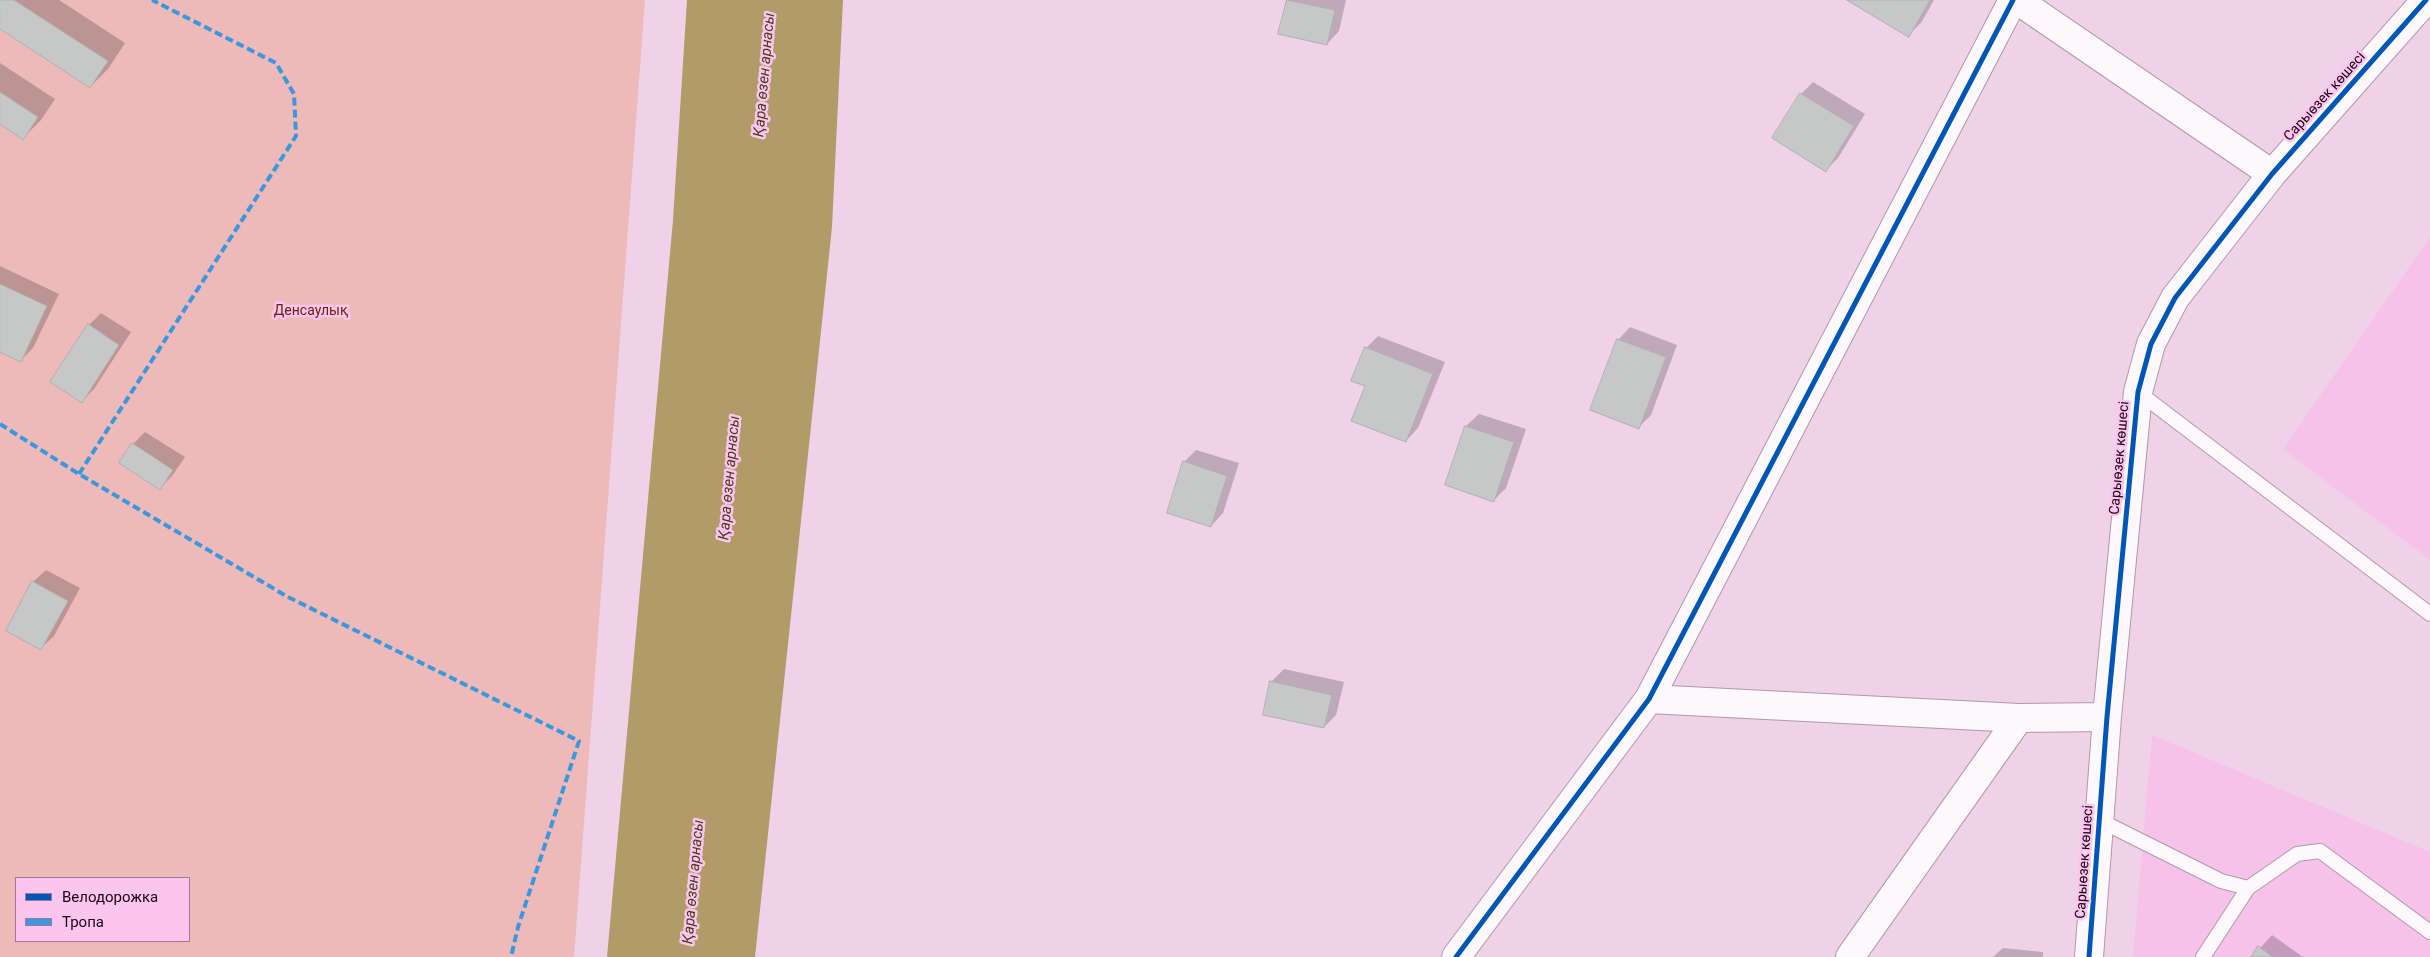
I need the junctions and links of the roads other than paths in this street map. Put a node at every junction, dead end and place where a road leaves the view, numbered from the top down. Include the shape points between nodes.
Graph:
1 (2015, 0) edge
2 (2426, 0) edge
3 (2272, 174) junction
4 (2138, 392) junction
5 (2430, 614) edge
6 (1649, 699) junction
7 (2107, 717) junction
8 (2019, 718) junction
9 (2099, 820) junction
10 (2248, 888) junction
11 (2430, 932) edge
12 (1456, 957) edge
13 (1850, 957) edge
14 (2089, 957) edge
15 (2203, 957) edge

1 - 3 street
1 - 6 street
2 - 3 street, Сарыөзек көшесі
3 - 4 street, Сарыөзек көшесі via 2175,298 2151,344
4 - 5 lane
4 - 7 street, Сарыөзек көшесі
6 - 8 street
6 - 12 street
7 - 8 street
7 - 9 street, Сарыөзек көшесі
8 - 13 street
9 - 10 lane via 2221,881
9 - 14 street, Сарыөзек көшесі
10 - 11 lane via 2296,854 2320,851
10 - 15 lane

